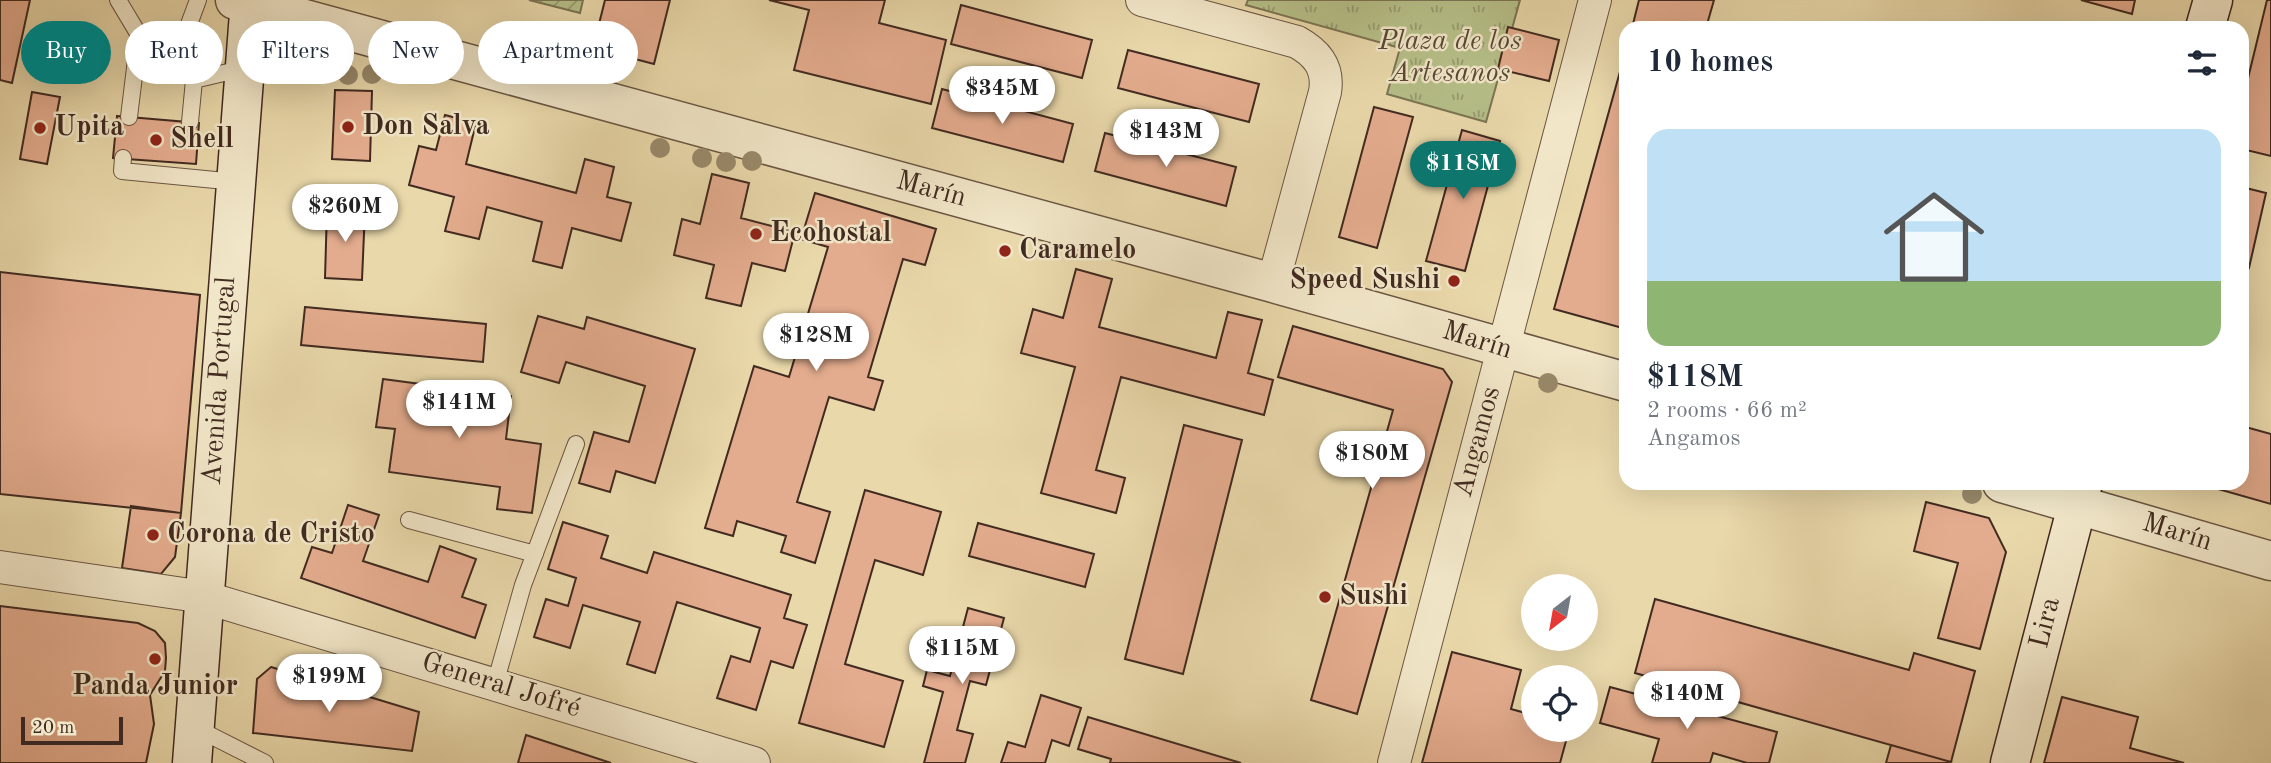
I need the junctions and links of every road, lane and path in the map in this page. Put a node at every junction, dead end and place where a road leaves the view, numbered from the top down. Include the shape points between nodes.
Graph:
1 (118, 0) edge
2 (198, 0) edge
3 (1142, 0) edge
4 (1595, 0) edge
5 (2213, 0) edge
6 (245, 1) edge
7 (1216, 10) edge
8 (131, 21) edge
9 (190, 21) edge
10 (245, 21) edge
11 (2207, 21) edge
12 (133, 84) edge
13 (194, 84) edge
14 (244, 84) edge
15 (129, 117) dead end
16 (190, 122) dead end
17 (123, 158) dead end
18 (236, 182) junction
19 (1273, 283) junction
20 (1503, 349) junction
21 (1619, 380) edge
22 (576, 444) dead end
23 (2057, 490) edge
24 (2080, 493) edge
25 (409, 520) dead end
26 (535, 554) junction
27 (2271, 561) edge
28 (0, 567) edge
29 (204, 597) junction
30 (495, 684) junction
31 (193, 745) edge
32 (265, 763) edge
33 (754, 763) edge
34 (1394, 763) edge
35 (2010, 763) edge

1 - 8 lane
2 - 9 lane
3 - 7 street
4 - 20 street, Angamos
5 - 11 street
6 - 10 street, Avenida Portugal
6 - 19 street, Marín
7 - 19 street via 1297,42 1314,54 1324,69 1325,92
12 - 15 lane
13 - 16 lane
14 - 18 street, Avenida Portugal
17 - 18 lane via 122,172 185,170
18 - 29 street, Avenida Portugal
19 - 20 street, Marín
20 - 21 street, Marín
20 - 34 street, Angamos
22 - 26 lane
23 - 24 street, Marín
24 - 27 street, Marín
24 - 35 street, Lira
25 - 26 lane
26 - 30 lane
28 - 29 street, General Jofré
29 - 30 street, General Jofré
29 - 31 street, Avenida Portugal
30 - 33 street, General Jofré
31 - 32 lane

